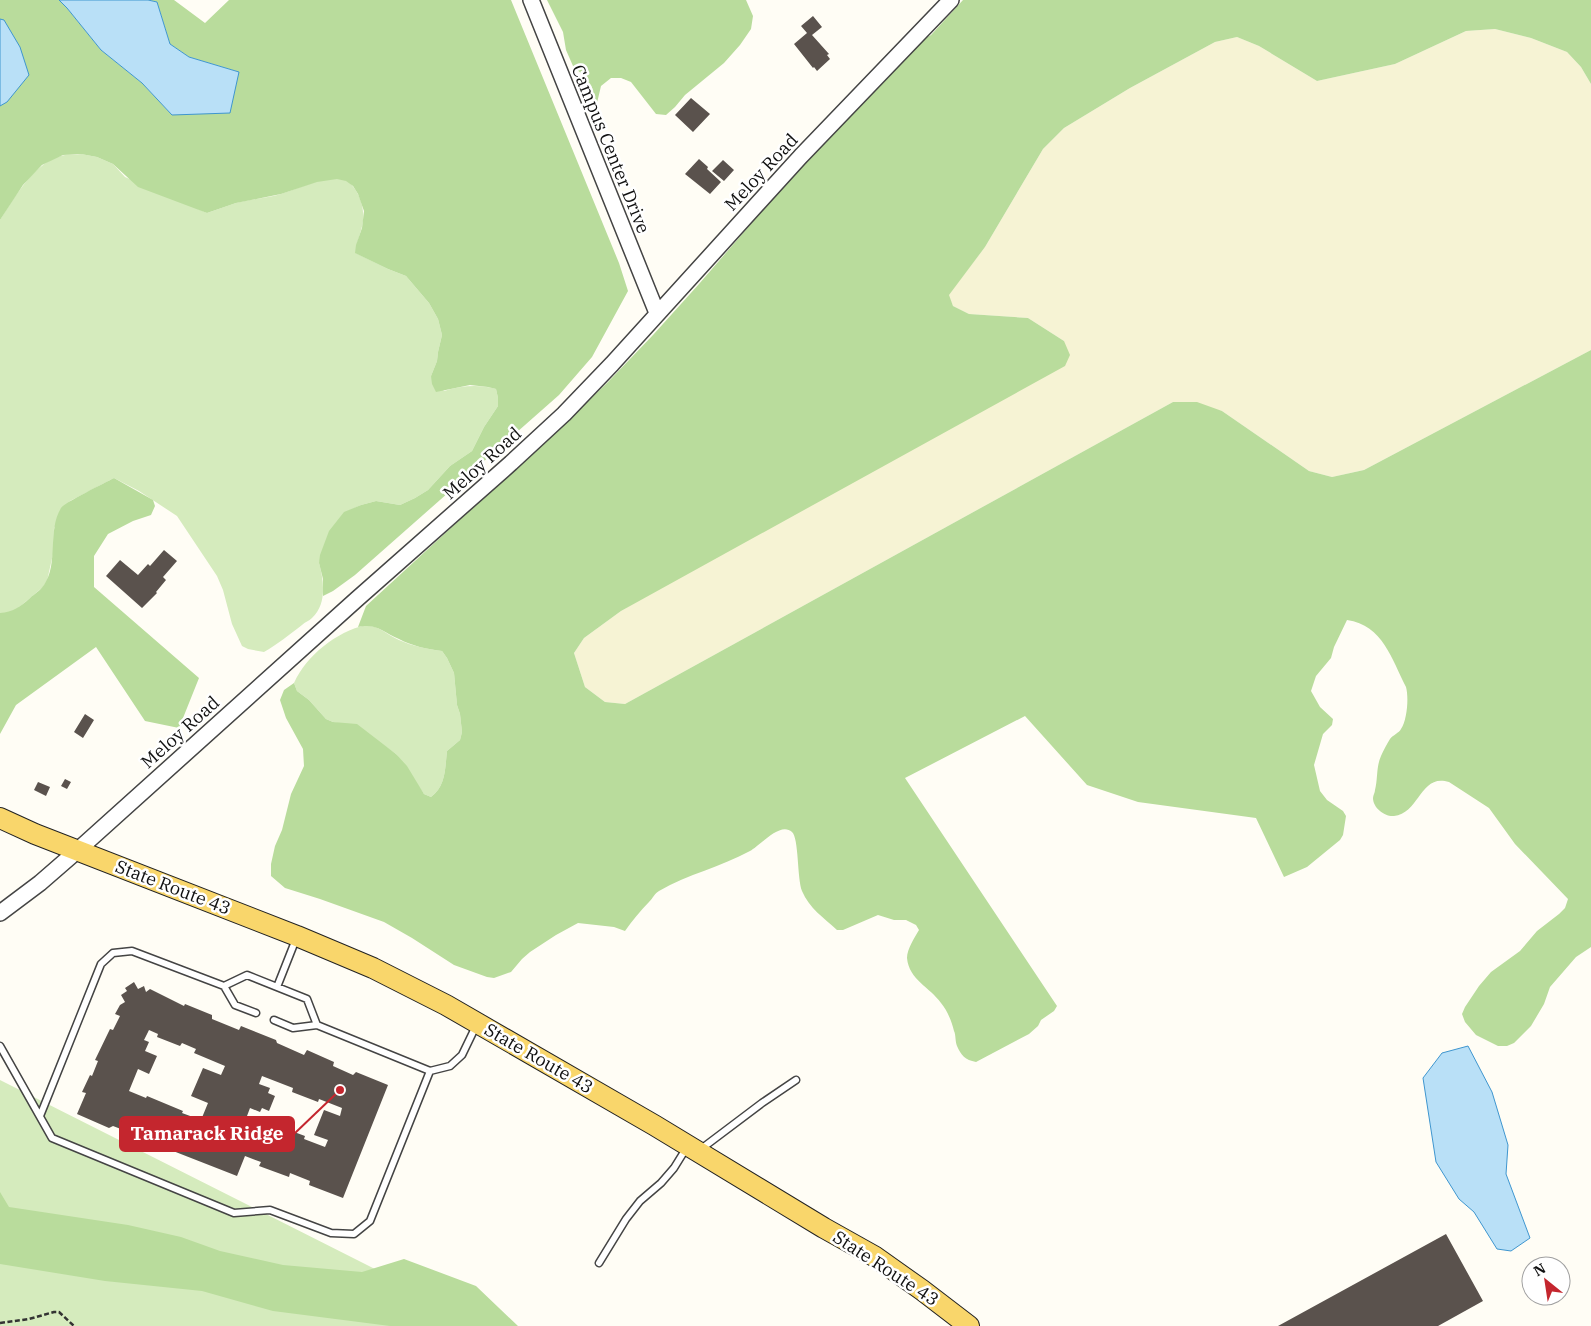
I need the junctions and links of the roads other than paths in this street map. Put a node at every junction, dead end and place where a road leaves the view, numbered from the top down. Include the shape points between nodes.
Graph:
1 (531, 0) edge
2 (951, 0) edge
3 (657, 313) junction
4 (0, 818) edge
5 (78, 850) junction
6 (0, 913) edge
7 (297, 936) junction
8 (224, 986) junction
9 (277, 987) junction
10 (256, 1013) dead end
11 (274, 1020) dead end
12 (478, 1023) junction
13 (317, 1025) junction
14 (0, 1046) edge
15 (430, 1071) junction
16 (796, 1080) dead end
17 (40, 1116) junction
18 (693, 1148) junction
19 (599, 1263) dead end
20 (969, 1326) edge

1 - 3 street, Campus Center Drive
2 - 3 street, Meloy Road via 801,156
3 - 5 street, Meloy Road via 564,414
4 - 5 main road, State Route 43
5 - 6 street, Meloy Road
5 - 7 main road, State Route 43
7 - 9 lane
7 - 12 main road, State Route 43 via 373,968
8 - 9 lane via 247,975
8 - 10 lane via 235,1005
8 - 17 lane via 132,951 113,953 101,964
9 - 13 lane via 307,999
11 - 13 lane via 293,1028
12 - 15 lane via 462,1055 450,1066
12 - 18 main road, State Route 43
13 - 15 lane
14 - 17 lane
15 - 17 lane via 370,1221 354,1234 331,1233 270,1210 234,1213 52,1138
16 - 18 lane
18 - 19 lane via 640,1201
18 - 20 main road, State Route 43 via 874,1256

